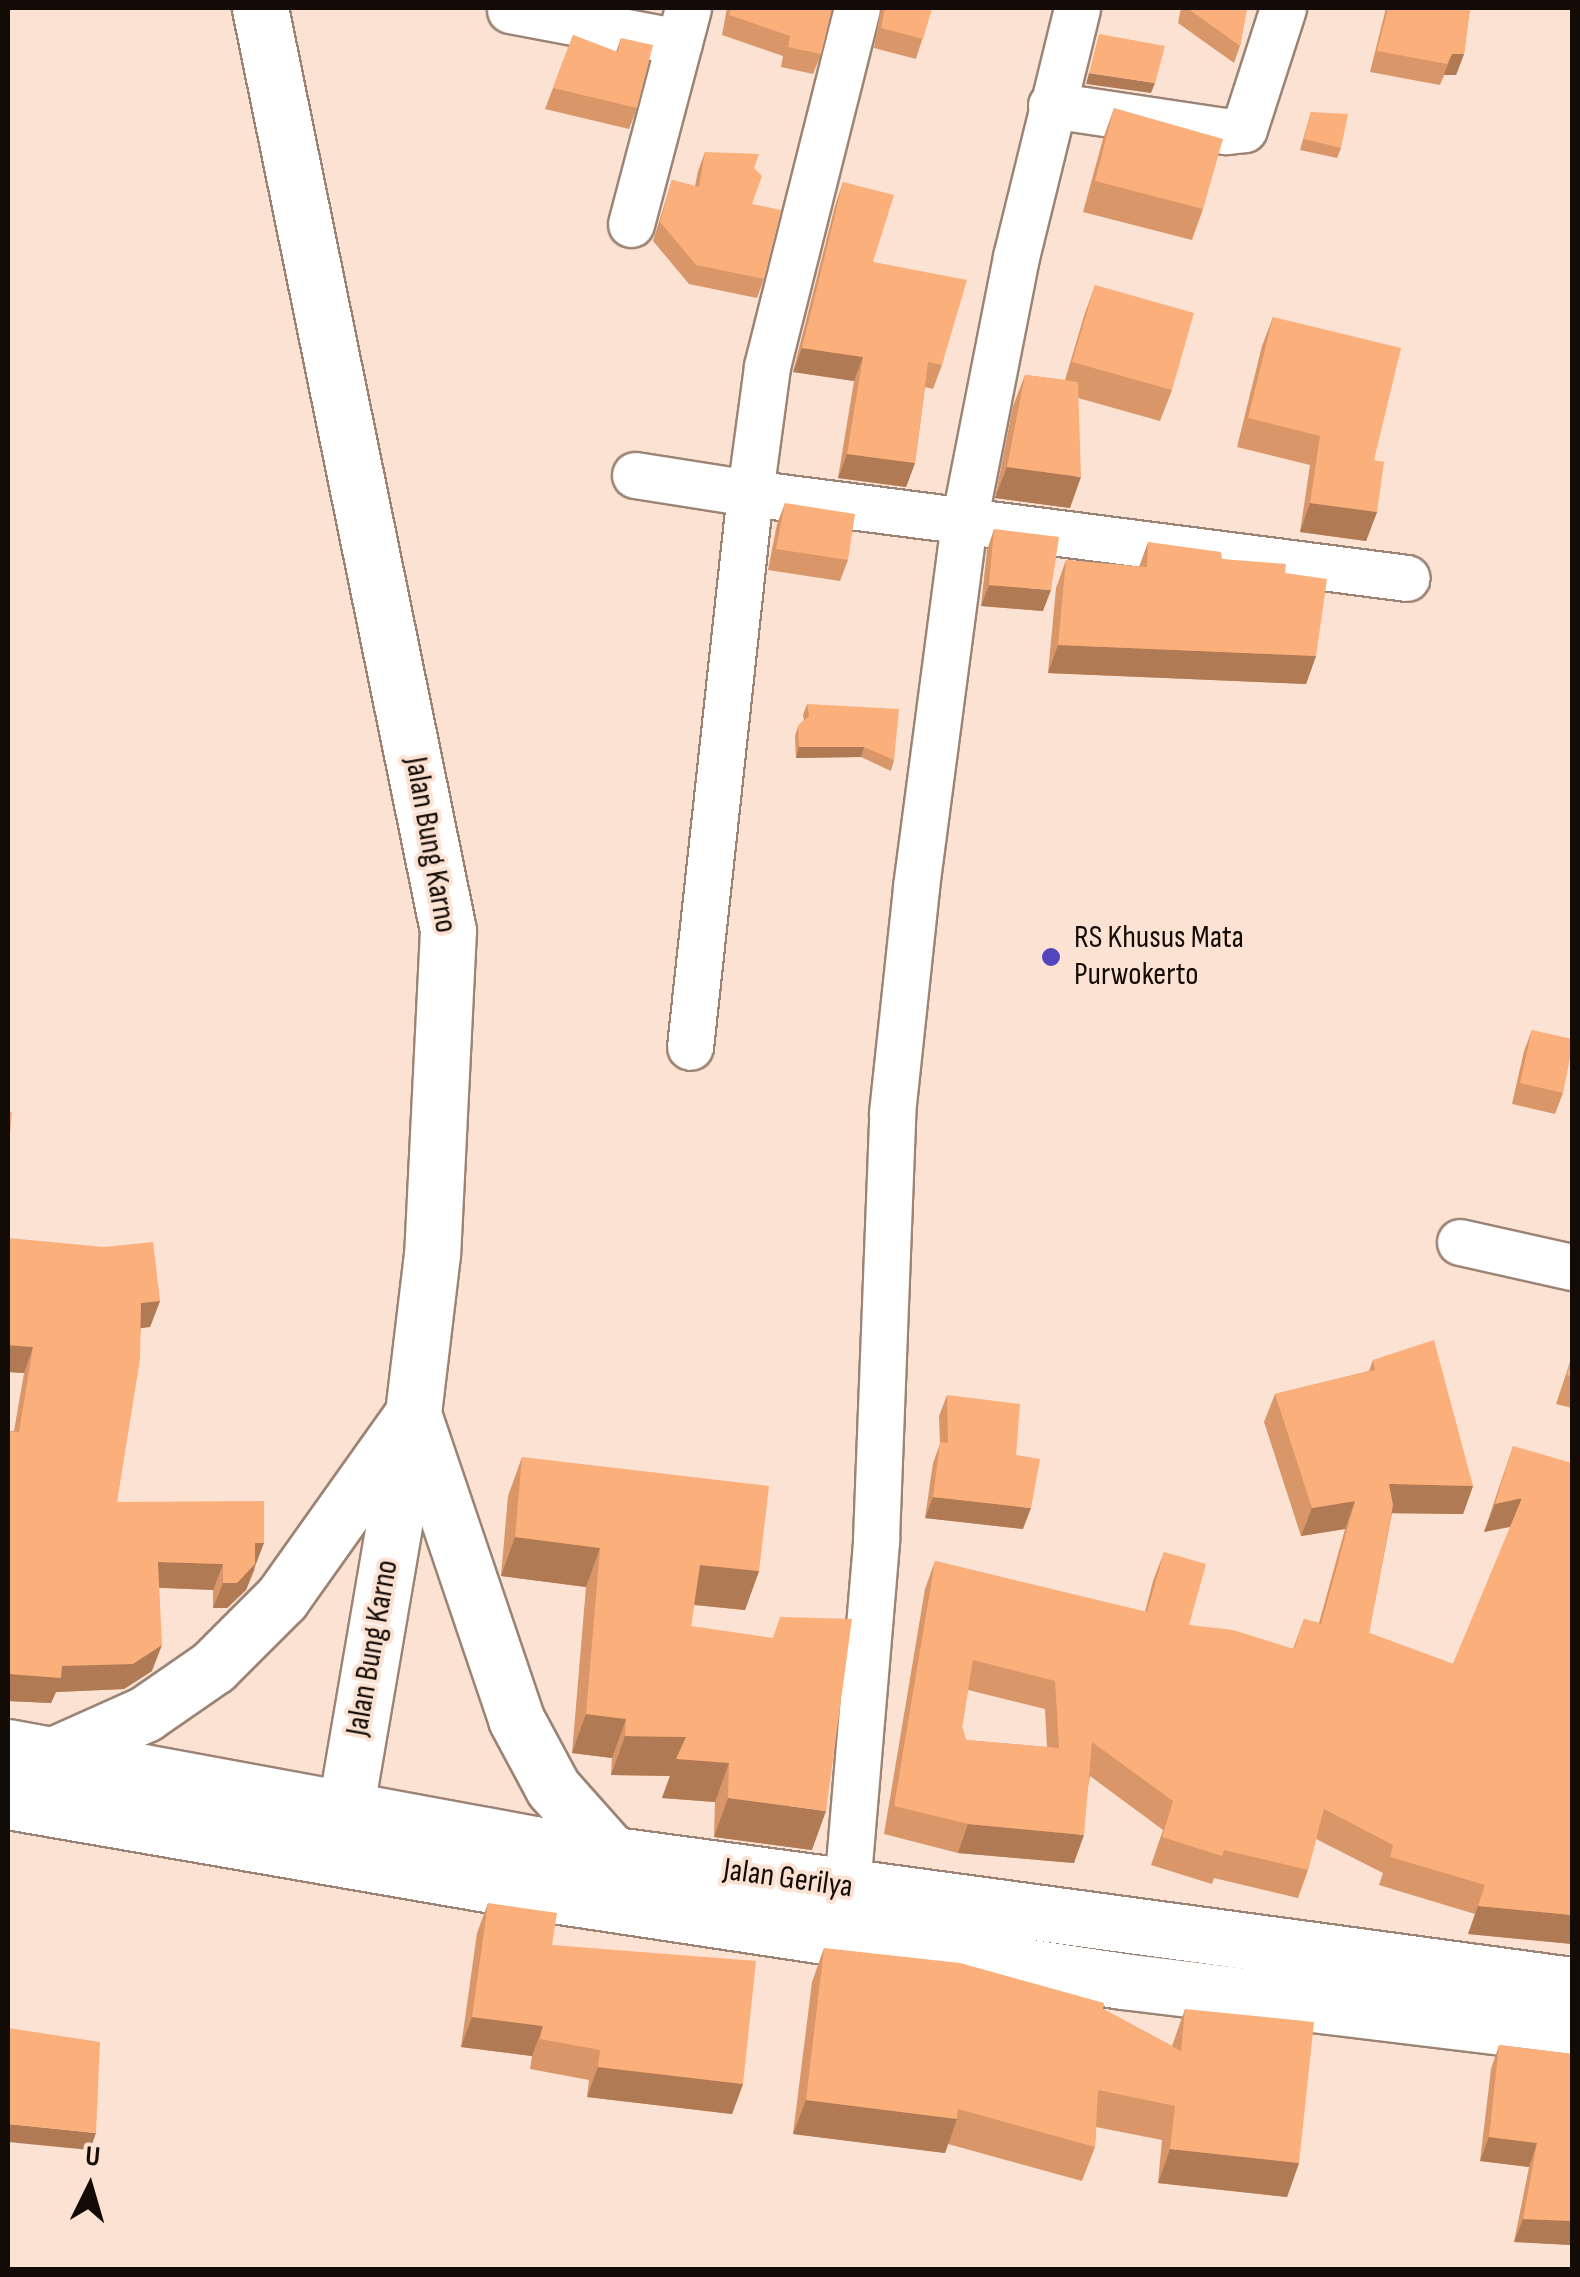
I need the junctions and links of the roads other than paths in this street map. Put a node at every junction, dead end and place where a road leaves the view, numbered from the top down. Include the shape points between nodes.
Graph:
1 (260, 8) edge
2 (857, 8) edge
3 (1077, 8) edge
4 (1282, 8) edge
5 (510, 10) edge
6 (684, 25) edge
7 (1051, 105) junction
8 (631, 224) dead end
9 (635, 475) dead end
10 (750, 494) junction
11 (964, 522) junction
12 (1407, 578) dead end
13 (690, 1047) dead end
14 (1460, 1242) dead end
15 (1572, 1267) edge
16 (413, 1414) junction
17 (30, 1751) edge
18 (8, 1801) edge
19 (345, 1810) junction
20 (610, 1854) junction
21 (530, 1867) junction
22 (848, 1888) junction
23 (1570, 1989) edge

1 - 16 main road, Jalan Bung Karno via 448,930 432,1254
2 - 10 street via 766,367
3 - 7 street
4 - 7 street via 1244,128 1226,132
5 - 6 street
6 - 8 street
7 - 11 street
9 - 10 street
10 - 11 street
10 - 13 street
11 - 12 street
11 - 22 street via 892,1114 876,1539
14 - 15 street
16 - 17 main road via 282,1598 212,1667 145,1714
16 - 19 main road, Jalan Bung Karno
16 - 20 main road via 516,1719 554,1788
17 - 19 main road, Jalan Gerilya
18 - 21 main road, Jalan Gerilya
19 - 21 main road, Jalan Gerilya
20 - 21 main road, Jalan Gerilya
20 - 22 main road, Jalan Gerilya
21 - 23 main road, Jalan Gerilya via 1124,1981
22 - 23 main road, Jalan Gerilya

